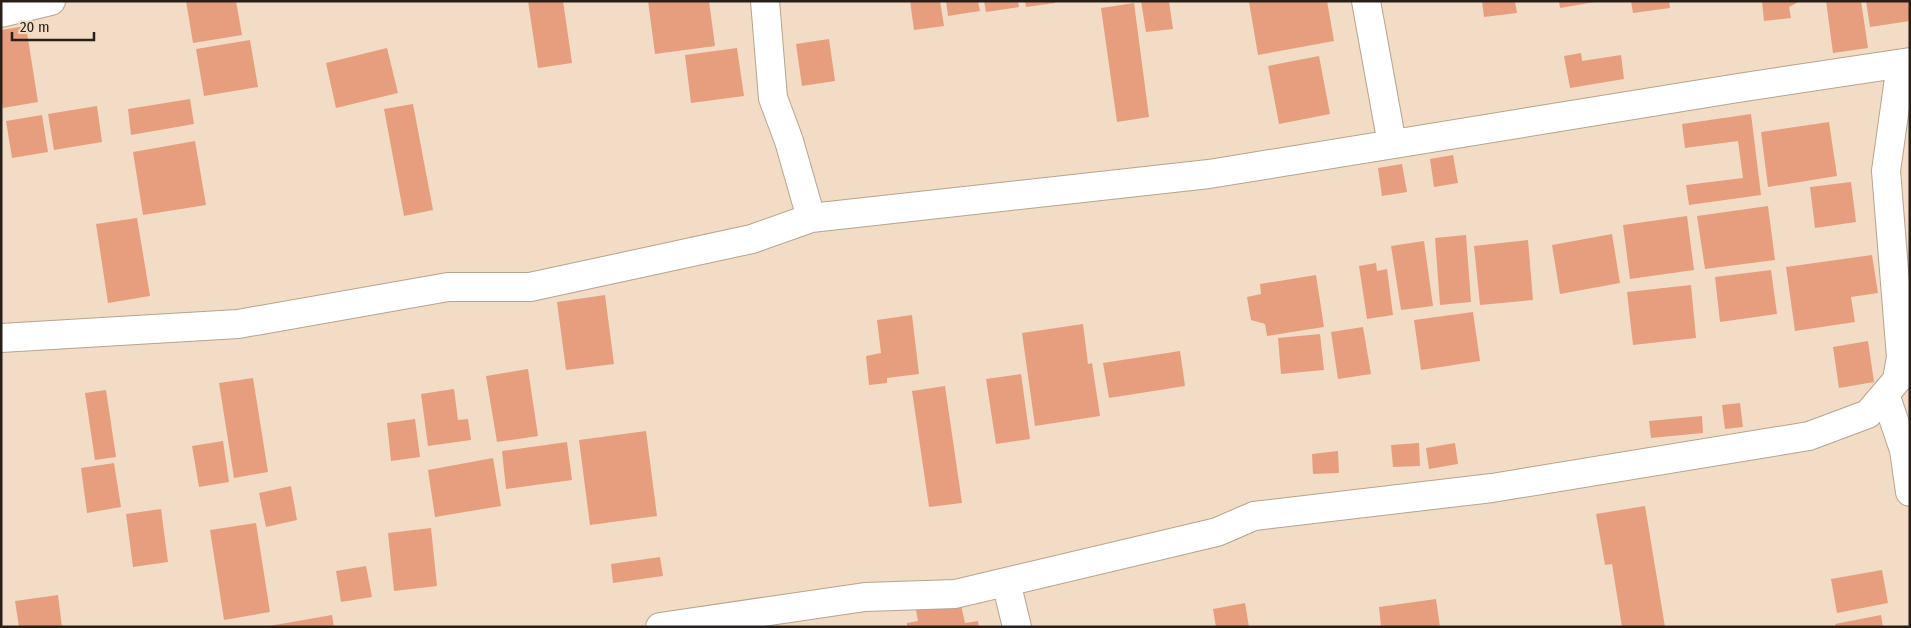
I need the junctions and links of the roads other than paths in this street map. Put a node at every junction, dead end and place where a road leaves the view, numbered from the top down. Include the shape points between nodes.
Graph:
1 (51, 1) edge
2 (764, 1) edge
3 (1366, 1) edge
4 (1, 13) edge
5 (1905, 63) edge
6 (1392, 144) junction
7 (811, 218) junction
8 (1, 338) edge
9 (1885, 394) junction
10 (1910, 492) edge
11 (1006, 582) junction
12 (694, 624) edge
13 (660, 627) edge
14 (1017, 627) edge

1 - 4 street
2 - 7 street via 772,98 789,141
3 - 6 street
5 - 6 street
5 - 9 street via 1886,171 1901,357 1897,380
6 - 7 street via 1209,174
7 - 8 street via 752,239 530,288 448,287 238,324
9 - 10 street via 1904,450
9 - 11 street via 1868,414 1809,436 1492,488 1254,516 1217,532
11 - 12 street via 955,594 865,597
11 - 14 street
12 - 13 street

